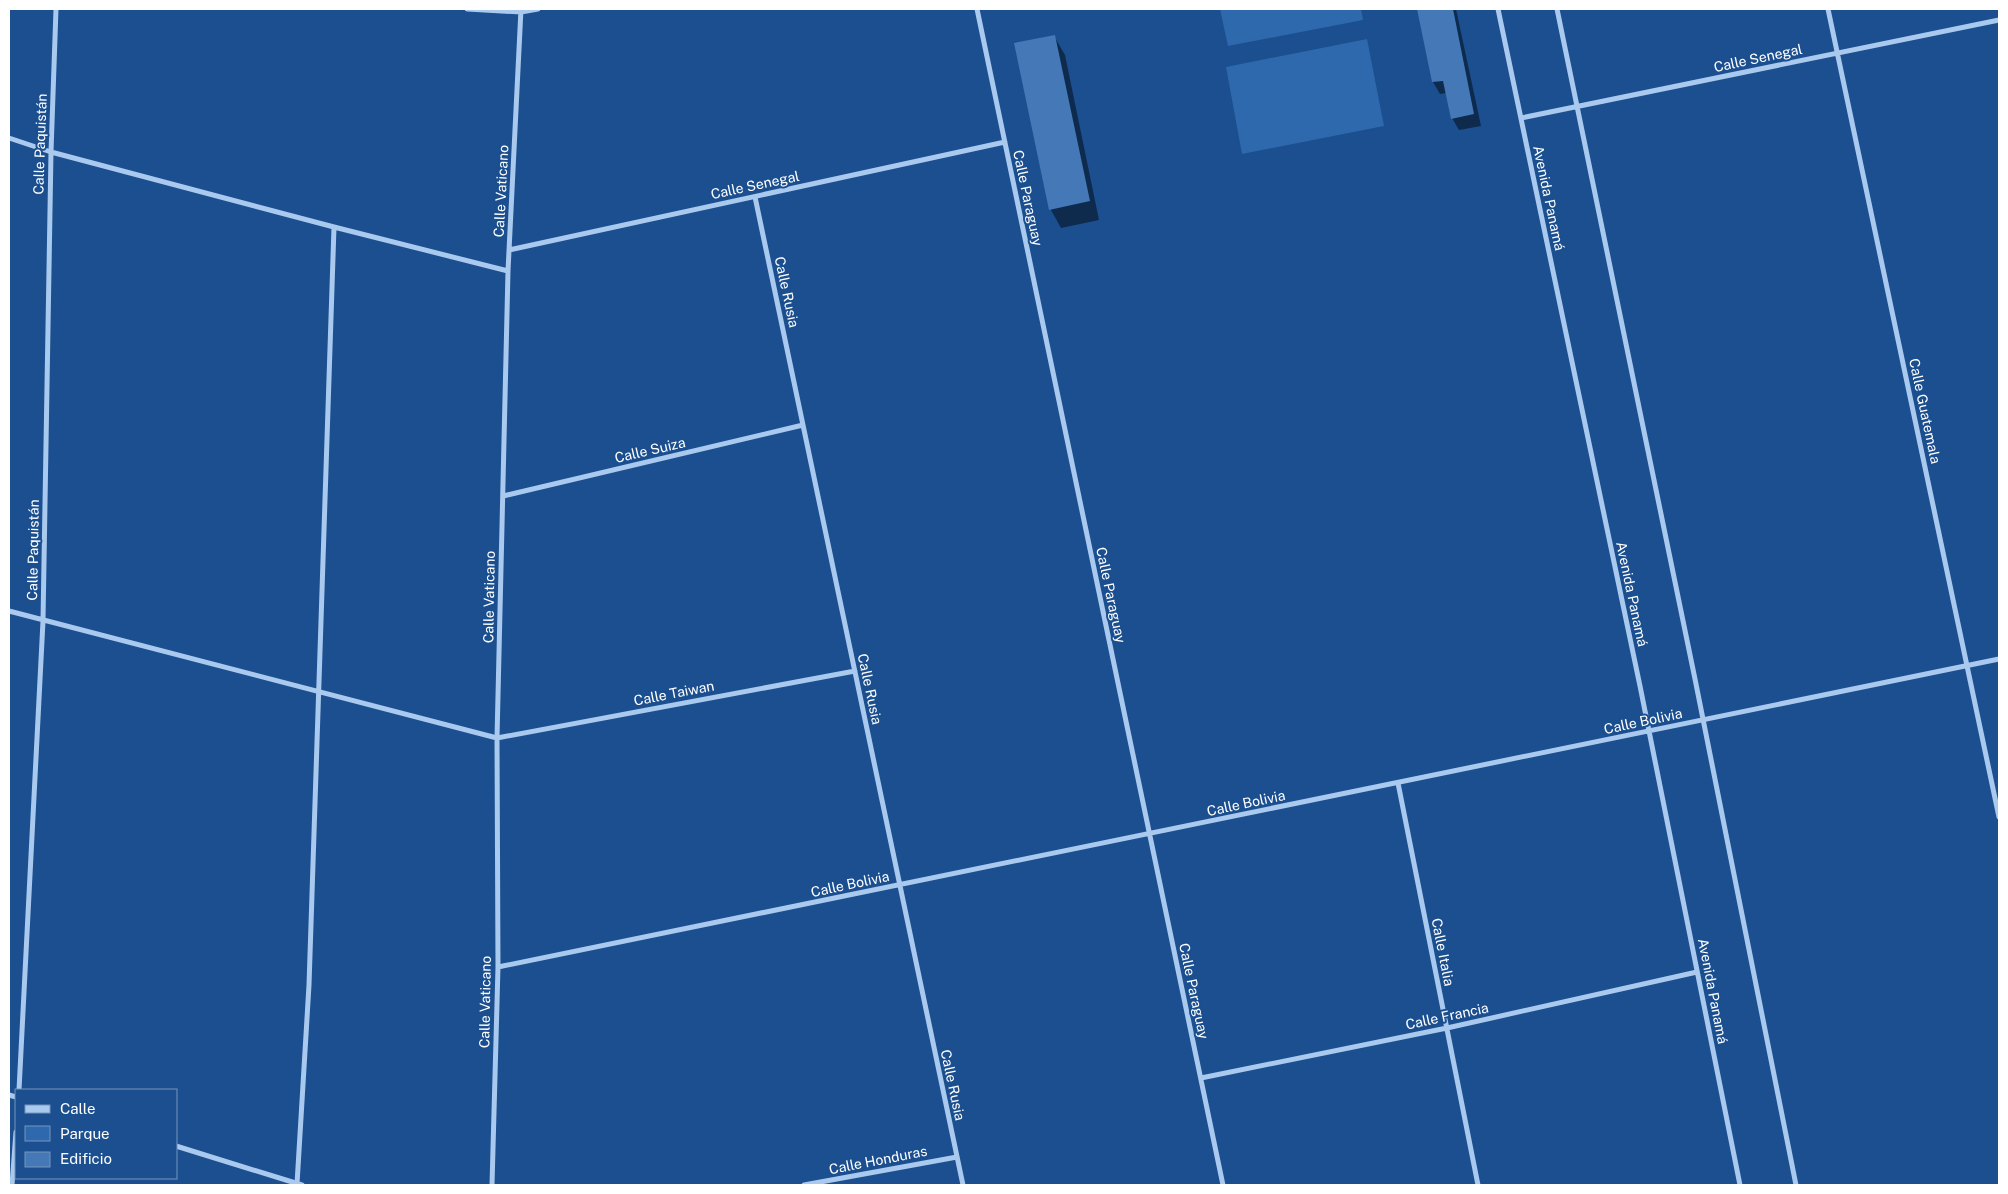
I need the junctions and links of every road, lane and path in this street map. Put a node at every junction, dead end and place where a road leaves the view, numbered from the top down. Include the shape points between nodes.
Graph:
1 (56, 9) edge
2 (467, 9) edge
3 (538, 9) edge
4 (977, 9) edge
5 (1498, 9) edge
6 (1557, 9) edge
7 (1828, 9) edge
8 (521, 10) edge
9 (1999, 20) edge
10 (1838, 53) junction
11 (1577, 106) junction
12 (1521, 118) junction
13 (9, 138) edge
14 (1005, 142) junction
15 (51, 152) junction
16 (755, 197) junction
17 (334, 227) junction
18 (509, 250) junction
19 (508, 270) junction
20 (803, 425) junction
21 (503, 496) junction
22 (9, 611) edge
23 (43, 621) junction
24 (1999, 659) edge
25 (1967, 666) junction
26 (855, 671) junction
27 (319, 691) junction
28 (1703, 720) junction
29 (1649, 732) junction
30 (497, 738) junction
31 (1398, 783) junction
32 (1999, 817) edge
33 (1150, 834) junction
34 (900, 885) junction
35 (498, 967) junction
36 (1697, 972) junction
37 (1446, 1028) junction
38 (1201, 1078) junction
39 (19, 1089) edge
40 (15, 1145) edge
41 (178, 1147) edge
42 (957, 1157) junction
43 (12, 1185) edge
44 (300, 1185) edge
45 (492, 1185) edge
46 (804, 1185) edge
47 (963, 1185) edge
48 (1223, 1185) edge
49 (1478, 1185) edge
50 (1740, 1185) edge
51 (1796, 1185) edge

1 - 15 street, Calle Paquistán
2 - 8 street
3 - 8 street
4 - 14 street, Calle Paraguay
5 - 12 street, Avenida Panamá
6 - 11 street
7 - 10 street, Calle Guatemala
8 - 18 street, Calle Vaticano
9 - 10 street, Calle Senegal
10 - 11 street, Calle Senegal
10 - 25 street, Calle Guatemala
11 - 12 street, Calle Senegal
11 - 28 street
12 - 29 street, Avenida Panamá
13 - 15 street
14 - 16 street, Calle Senegal
14 - 33 street, Calle Paraguay
15 - 17 street
15 - 23 street, Calle Paquistán
16 - 18 street, Calle Senegal
16 - 20 street, Calle Rusia
17 - 19 street
17 - 27 street
18 - 19 street, Calle Vaticano
19 - 21 street, Calle Vaticano
20 - 21 street, Calle Suiza
20 - 26 street, Calle Rusia
21 - 30 street, Calle Vaticano
22 - 23 street
23 - 27 street
23 - 39 street, Calle Paquistán
24 - 25 street, Calle Bolivia
25 - 28 street, Calle Bolivia
25 - 32 street, Calle Guatemala
26 - 30 street, Calle Taiwan
26 - 34 street, Calle Rusia
27 - 30 street
27 - 44 street
28 - 29 street, Calle Bolivia
28 - 51 street
29 - 31 street, Calle Bolivia
29 - 36 street, Avenida Panamá
30 - 35 street, Calle Vaticano
31 - 33 street, Calle Bolivia
31 - 37 street, Calle Italia
33 - 34 street, Calle Bolivia
33 - 38 street, Calle Paraguay
34 - 35 street, Calle Bolivia
34 - 42 street, Calle Rusia
35 - 45 street, Calle Vaticano
36 - 37 street, Calle Francia
36 - 50 street, Avenida Panamá
37 - 38 street, Calle Francia
37 - 49 street, Calle Italia
38 - 48 street, Calle Paraguay
40 - 43 street
41 - 44 street
42 - 46 street, Calle Honduras
42 - 47 street, Calle Rusia

